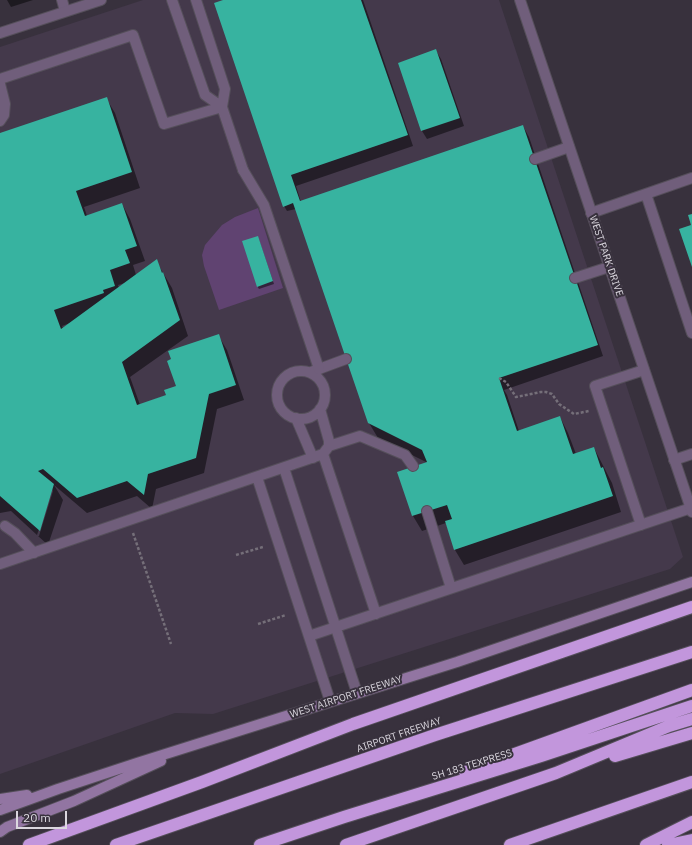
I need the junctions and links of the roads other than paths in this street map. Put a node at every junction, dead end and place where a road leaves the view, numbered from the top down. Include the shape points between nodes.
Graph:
1 (62, 0) edge
2 (101, 0) edge
3 (172, 0) edge
4 (196, 0) edge
5 (520, 0) edge
6 (65, 12) junction
7 (0, 33) edge
8 (0, 79) edge
9 (0, 84) edge
10 (222, 106) junction
11 (0, 121) edge
12 (569, 147) junction
13 (534, 158) dead end
14 (692, 178) edge
15 (646, 194) junction
16 (591, 213) junction
17 (609, 267) junction
18 (575, 278) dead end
19 (692, 333) edge
20 (346, 359) dead end
21 (319, 369) junction
22 (644, 370) junction
23 (309, 373) junction
24 (320, 409) junction
25 (296, 418) junction
26 (326, 450) junction
27 (692, 454) edge
28 (313, 458) junction
29 (674, 460) junction
30 (413, 466) dead end
31 (284, 468) junction
32 (256, 477) junction
33 (691, 510) edge
34 (427, 511) dead end
35 (641, 525) junction
36 (5, 526) dead end
37 (34, 553) junction
38 (0, 564) edge
39 (692, 582) edge
40 (451, 588) junction
41 (692, 607) edge
42 (376, 614) junction
43 (336, 627) junction
44 (309, 636) junction
45 (692, 652) edge
46 (692, 690) edge
47 (357, 693) junction
48 (330, 701) junction
49 (692, 706) edge
50 (692, 719) edge
51 (692, 733) edge
52 (202, 742) junction
53 (556, 773) junction
54 (692, 782) edge
55 (58, 789) junction
56 (0, 799) edge
57 (0, 810) edge
58 (344, 816) junction
59 (692, 822) edge
60 (0, 832) edge
61 (692, 840) edge
62 (30, 845) edge
63 (116, 845) edge
64 (260, 845) edge
65 (346, 845) edge
66 (510, 845) edge
67 (646, 845) edge
68 (668, 845) edge

1 - 6 street
2 - 6 street
3 - 10 street via 205,95
4 - 10 street via 225,89
5 - 12 street, WEST PARK DRIVE
6 - 7 street
8 - 10 street via 133,35 164,124
9 - 11 street via 5,104 4,116
10 - 21 street via 243,170 264,205
12 - 13 street
12 - 16 street, WEST PARK DRIVE
14 - 15 street
15 - 16 street
15 - 19 street
16 - 17 street, WEST PARK DRIVE
17 - 18 street
17 - 22 street, WEST PARK DRIVE
20 - 21 street
21 - 23 street
22 - 29 street, WEST PARK DRIVE
22 - 35 street via 596,386
23 - 24 street via 316,376 324,390
23 - 25 street via 293,372 286,376 278,389 279,404 288,415
24 - 25 street via 310,417
24 - 26 street
25 - 28 street
26 - 28 street
26 - 30 street via 360,436 405,455
26 - 42 street
27 - 29 street
28 - 31 street
29 - 33 street, WEST PARK DRIVE
31 - 32 street
31 - 43 street
32 - 37 street
32 - 44 street
33 - 35 street
34 - 40 street
35 - 40 street
36 - 37 street
37 - 38 street
39 - 47 main road, WEST AIRPORT FREEWAY via 457,662
40 - 42 street
41 - 62 highway via 353,724
42 - 43 street
43 - 44 street
43 - 47 street
44 - 48 street
45 - 63 highway, AIRPORT FREEWAY via 435,735
46 - 58 highway
47 - 48 main road, WEST AIRPORT FREEWAY
48 - 52 main road, WEST AIRPORT FREEWAY
49 - 58 highway, SH 183 TEXPRESS via 541,756
50 - 53 highway
51 - 53 highway
52 - 55 main road, WEST AIRPORT FREEWAY
52 - 60 main road via 74,801 7,826
53 - 65 highway
54 - 66 highway
55 - 56 main road
55 - 57 main road, WEST AIRPORT FREEWAY
58 - 64 highway, SH 183 TEXPRESS
59 - 67 highway
61 - 68 highway

